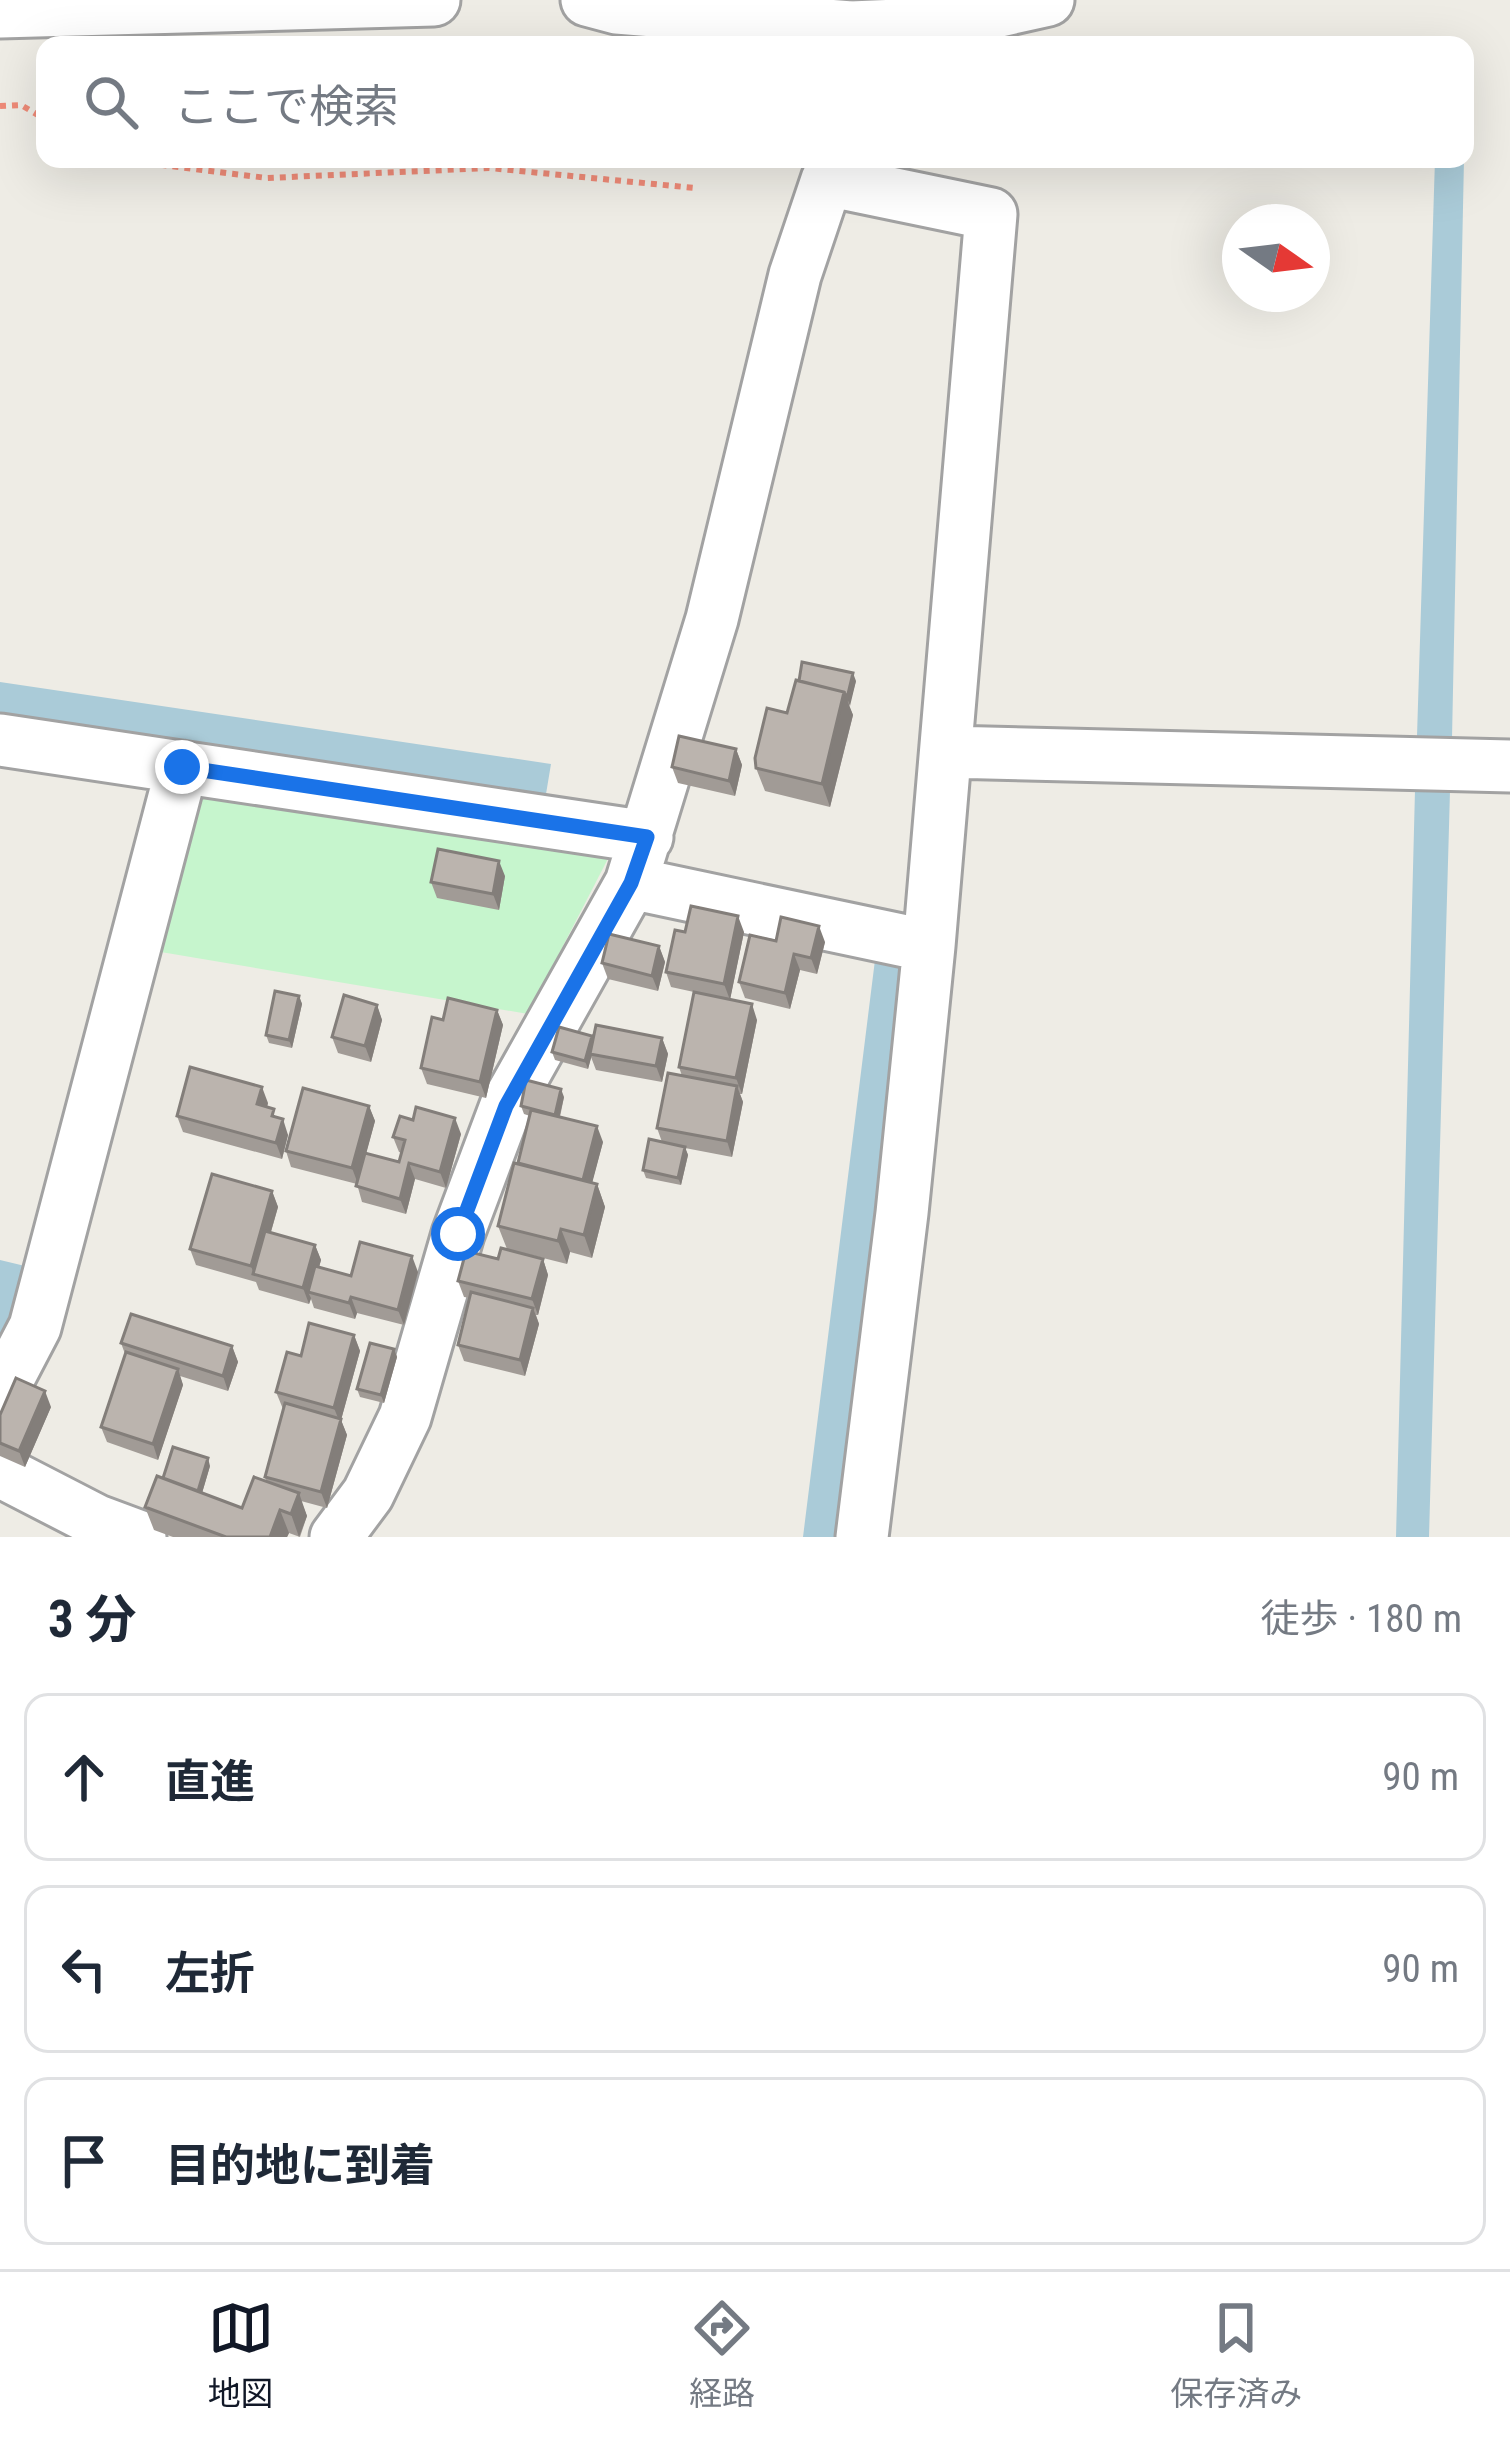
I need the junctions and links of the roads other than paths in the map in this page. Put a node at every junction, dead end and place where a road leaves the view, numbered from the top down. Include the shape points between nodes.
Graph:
1 (434, 0) edge
2 (587, 0) edge
3 (1048, 0) edge
4 (0, 12) edge
5 (895, 35) edge
6 (832, 169) edge
7 (0, 740) edge
8 (947, 752) junction
9 (1510, 766) edge
10 (182, 767) junction
11 (639, 860) junction
12 (929, 946) junction
13 (0, 1394) edge
14 (0, 1471) edge
15 (140, 1537) edge
16 (336, 1537) edge
17 (862, 1537) edge

1 - 4 street
2 - 5 street
3 - 5 street
6 - 8 street via 992,214
6 - 11 street via 795,275 712,620
7 - 10 street
8 - 9 street
8 - 12 street
10 - 11 street
10 - 13 street via 35,1327
11 - 12 street
11 - 16 street via 506,1106 458,1234 405,1417 368,1494
12 - 17 street
14 - 15 street

